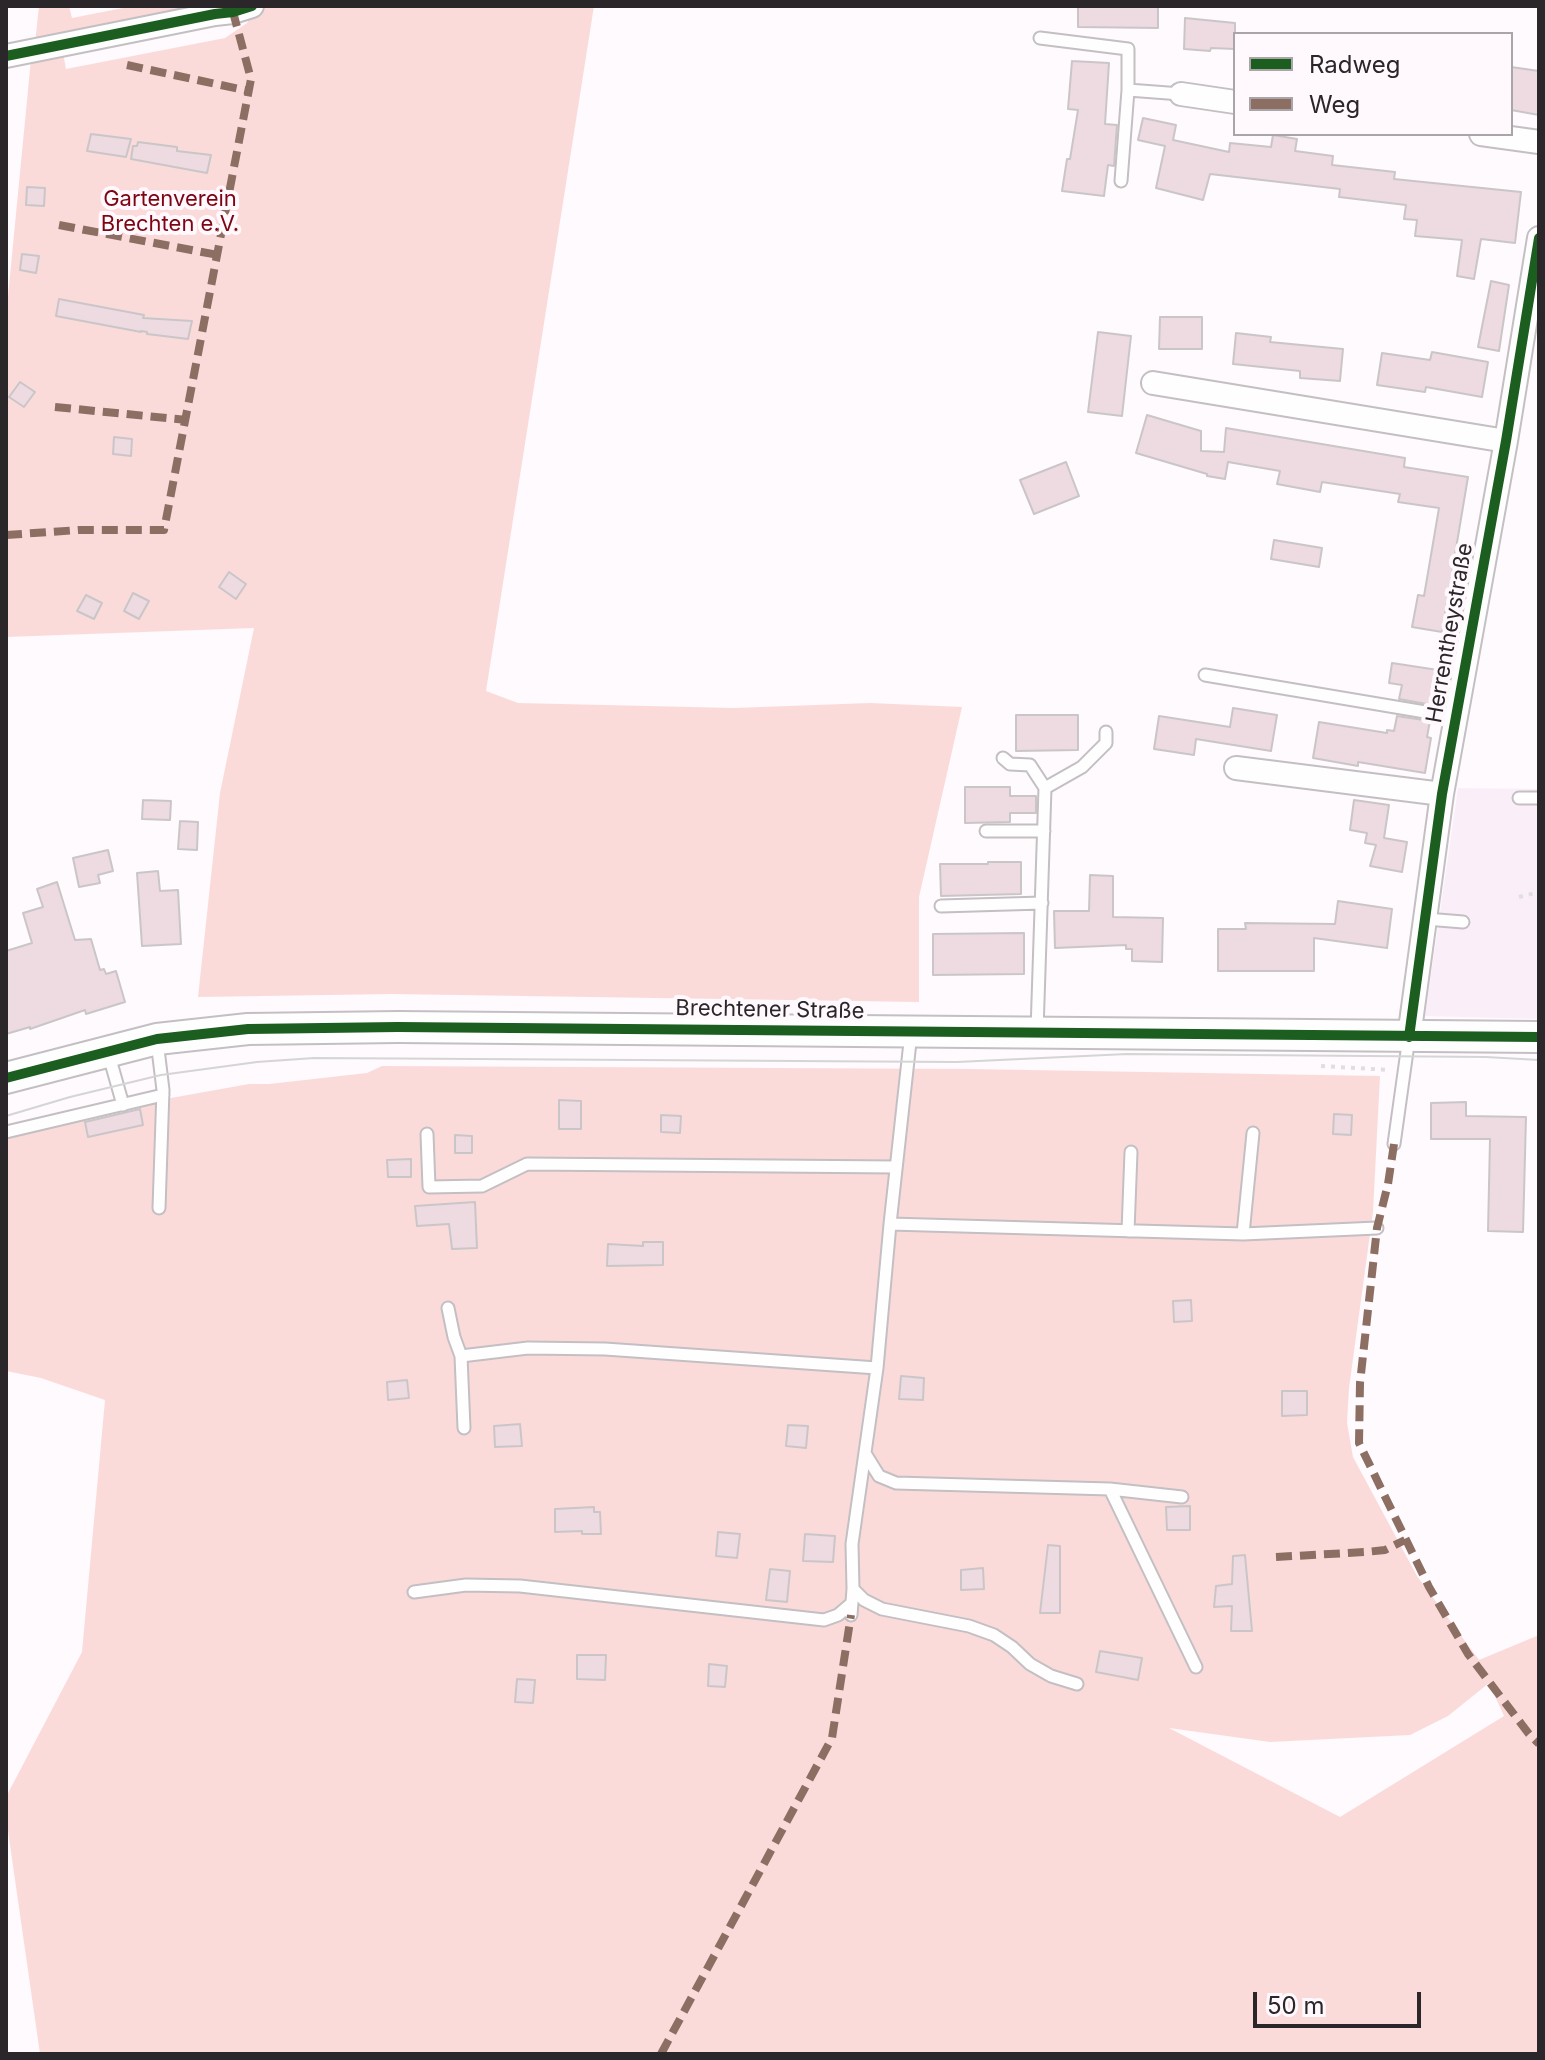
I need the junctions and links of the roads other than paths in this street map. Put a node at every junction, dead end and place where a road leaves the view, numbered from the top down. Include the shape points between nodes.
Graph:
1 (252, 6) edge
2 (1040, 38) dead end
3 (6, 56) edge
4 (1128, 90) junction
5 (1181, 94) joint
6 (1233, 102) edge
7 (1496, 136) edge
8 (1539, 142) edge
9 (1121, 181) dead end
10 (1539, 238) edge
11 (1153, 383) dead end
12 (1506, 441) junction
13 (1205, 675) dead end
14 (1455, 717) junction
15 (1106, 732) dead end
16 (1003, 758) dead end
17 (1236, 768) dead end
18 (1045, 788) junction
19 (1442, 794) junction
20 (1519, 798) dead end
21 (1539, 798) edge
22 (986, 831) dead end
23 (1044, 831) junction
24 (1042, 903) junction
25 (941, 906) dead end
26 (1426, 919) junction
27 (1463, 922) dead end
28 (1037, 1032) junction
29 (911, 1033) junction
30 (1409, 1037) junction
31 (1539, 1037) edge
32 (157, 1039) junction
33 (108, 1052) junction
34 (6, 1078) edge
35 (163, 1095) junction
36 (123, 1105) junction
37 (6, 1132) edge
38 (1253, 1133) dead end
39 (427, 1134) dead end
40 (1394, 1144) dead end
41 (1131, 1152) dead end
42 (896, 1167) junction
43 (159, 1208) dead end
44 (890, 1224) junction
45 (1377, 1228) dead end
46 (1128, 1231) junction
47 (1243, 1234) junction
48 (448, 1308) dead end
49 (461, 1356) junction
50 (877, 1368) junction
51 (464, 1428) dead end
52 (866, 1455) junction
53 (1110, 1489) junction
54 (1182, 1497) dead end
55 (853, 1589) junction
56 (414, 1592) dead end
57 (1196, 1667) dead end
58 (1077, 1684) dead end

1 - 3 street
2 - 4 lane via 1128,49
4 - 5 lane
4 - 9 lane
5 - 6 street
7 - 8 street
10 - 12 street, Herrentheystraße
11 - 12 street
12 - 14 street, Herrentheystraße
13 - 14 lane
14 - 19 street, Herrentheystraße
15 - 18 lane via 1106,743 1082,767
16 - 18 lane via 1010,764 1030,765
17 - 19 street
18 - 23 lane
19 - 26 street, Herrentheystraße
20 - 21 lane
22 - 23 lane
23 - 24 lane
24 - 25 lane
24 - 28 lane
26 - 27 lane
26 - 30 street, Herrentheystraße
28 - 29 main road, Brechtener Straße
28 - 30 main road, Brechtener Straße
29 - 32 main road, Brechtener Straße via 398,1027 248,1029
29 - 42 lane
30 - 31 main road, Brechtener Straße
30 - 40 lane
32 - 33 main road, Brechtener Straße
32 - 35 lane
33 - 34 main road, Brechtener Straße
33 - 36 lane
35 - 36 lane
35 - 43 lane
36 - 37 lane
38 - 47 lane
39 - 42 lane via 429,1187 482,1186 527,1164
41 - 46 lane
42 - 44 lane
44 - 46 lane
44 - 50 lane
45 - 47 lane
46 - 47 lane
48 - 49 lane
49 - 50 lane via 528,1348 605,1349
49 - 51 lane
50 - 52 lane
52 - 53 lane via 879,1476 896,1483
52 - 55 lane via 852,1544
53 - 54 lane
53 - 57 lane
55 - 56 lane via 851,1609 824,1620 520,1586 466,1585
55 - 58 lane via 882,1609 994,1635 1030,1664

